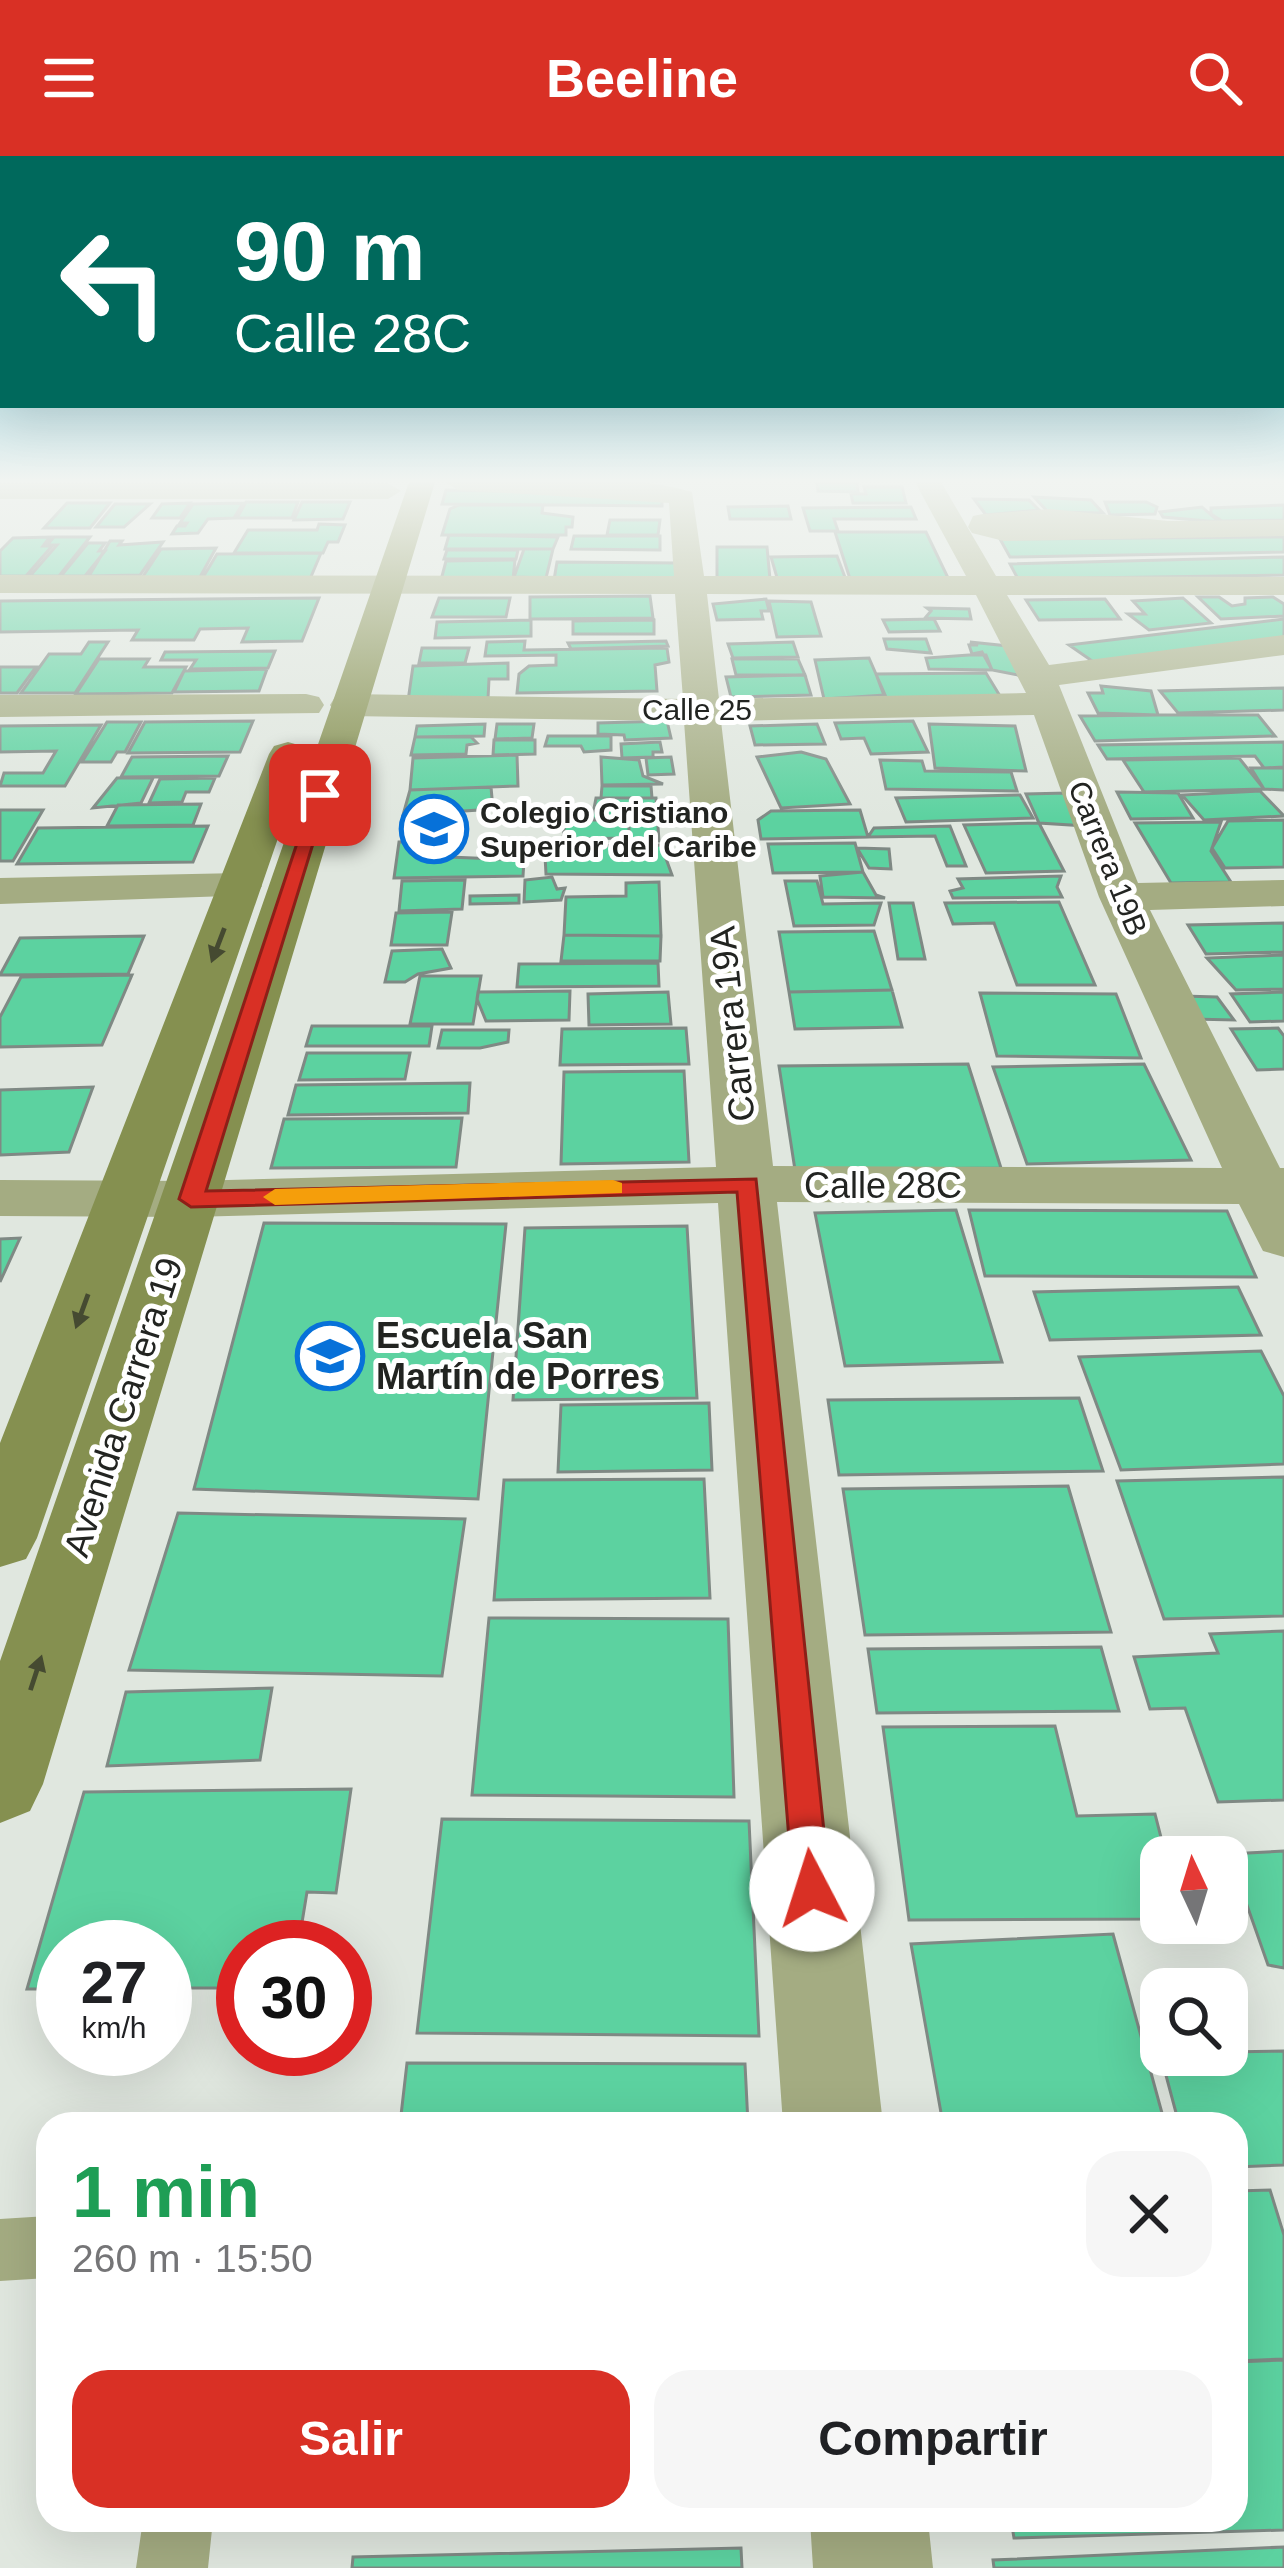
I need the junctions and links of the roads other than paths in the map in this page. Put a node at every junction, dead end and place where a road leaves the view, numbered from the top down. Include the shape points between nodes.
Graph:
1 (366, 595) edge
2 (689, 595) edge
3 (994, 595) edge
4 (1284, 645) edge
5 (1042, 691) junction
6 (327, 705) junction
7 (0, 706) edge
8 (700, 710) junction
9 (240, 886) junction
10 (0, 891) edge
11 (1284, 893) edge
12 (1121, 897) junction
13 (748, 1184) junction
14 (1271, 1186) edge
15 (0, 1198) edge
16 (122, 1199) junction
17 (191, 1199) junction
18 (1284, 1237) edge
19 (0, 1538) edge
20 (0, 1784) edge
21 (832, 2112) edge
22 (36, 2248) edge
23 (0, 2250) edge
24 (176, 2532) edge
25 (870, 2532) edge
26 (172, 2568) edge
27 (873, 2568) edge

1 - 6 main road, Avenida Carrera 19
2 - 8 street, Carrera 19A
3 - 5 street, Carrera 19B
4 - 5 street, Calle 25
5 - 8 street, Calle 25
5 - 12 street, Carrera 19B
6 - 7 street, Calle 25
6 - 8 street, Calle 25
6 - 9 main road, Avenida Carrera 19
6 - 17 main road, Avenida Carrera 19
8 - 13 street, Carrera 19A
9 - 10 street
9 -> 16 main road, Avenida Carrera 19
11 - 12 street
12 - 14 street, Carrera 19B
13 - 14 street, Calle 28C
13 - 17 street, Calle 28C
13 - 21 street, Carrera 19A
14 - 18 street, Carrera 19B
15 - 16 street, Calle 28C
16 - 17 street, Calle 28C
16 -> 19 main road, Avenida Carrera 19
20 -> 17 main road, Avenida Carrera 19
22 - 23 lane
24 - 26 lane
25 - 27 street

